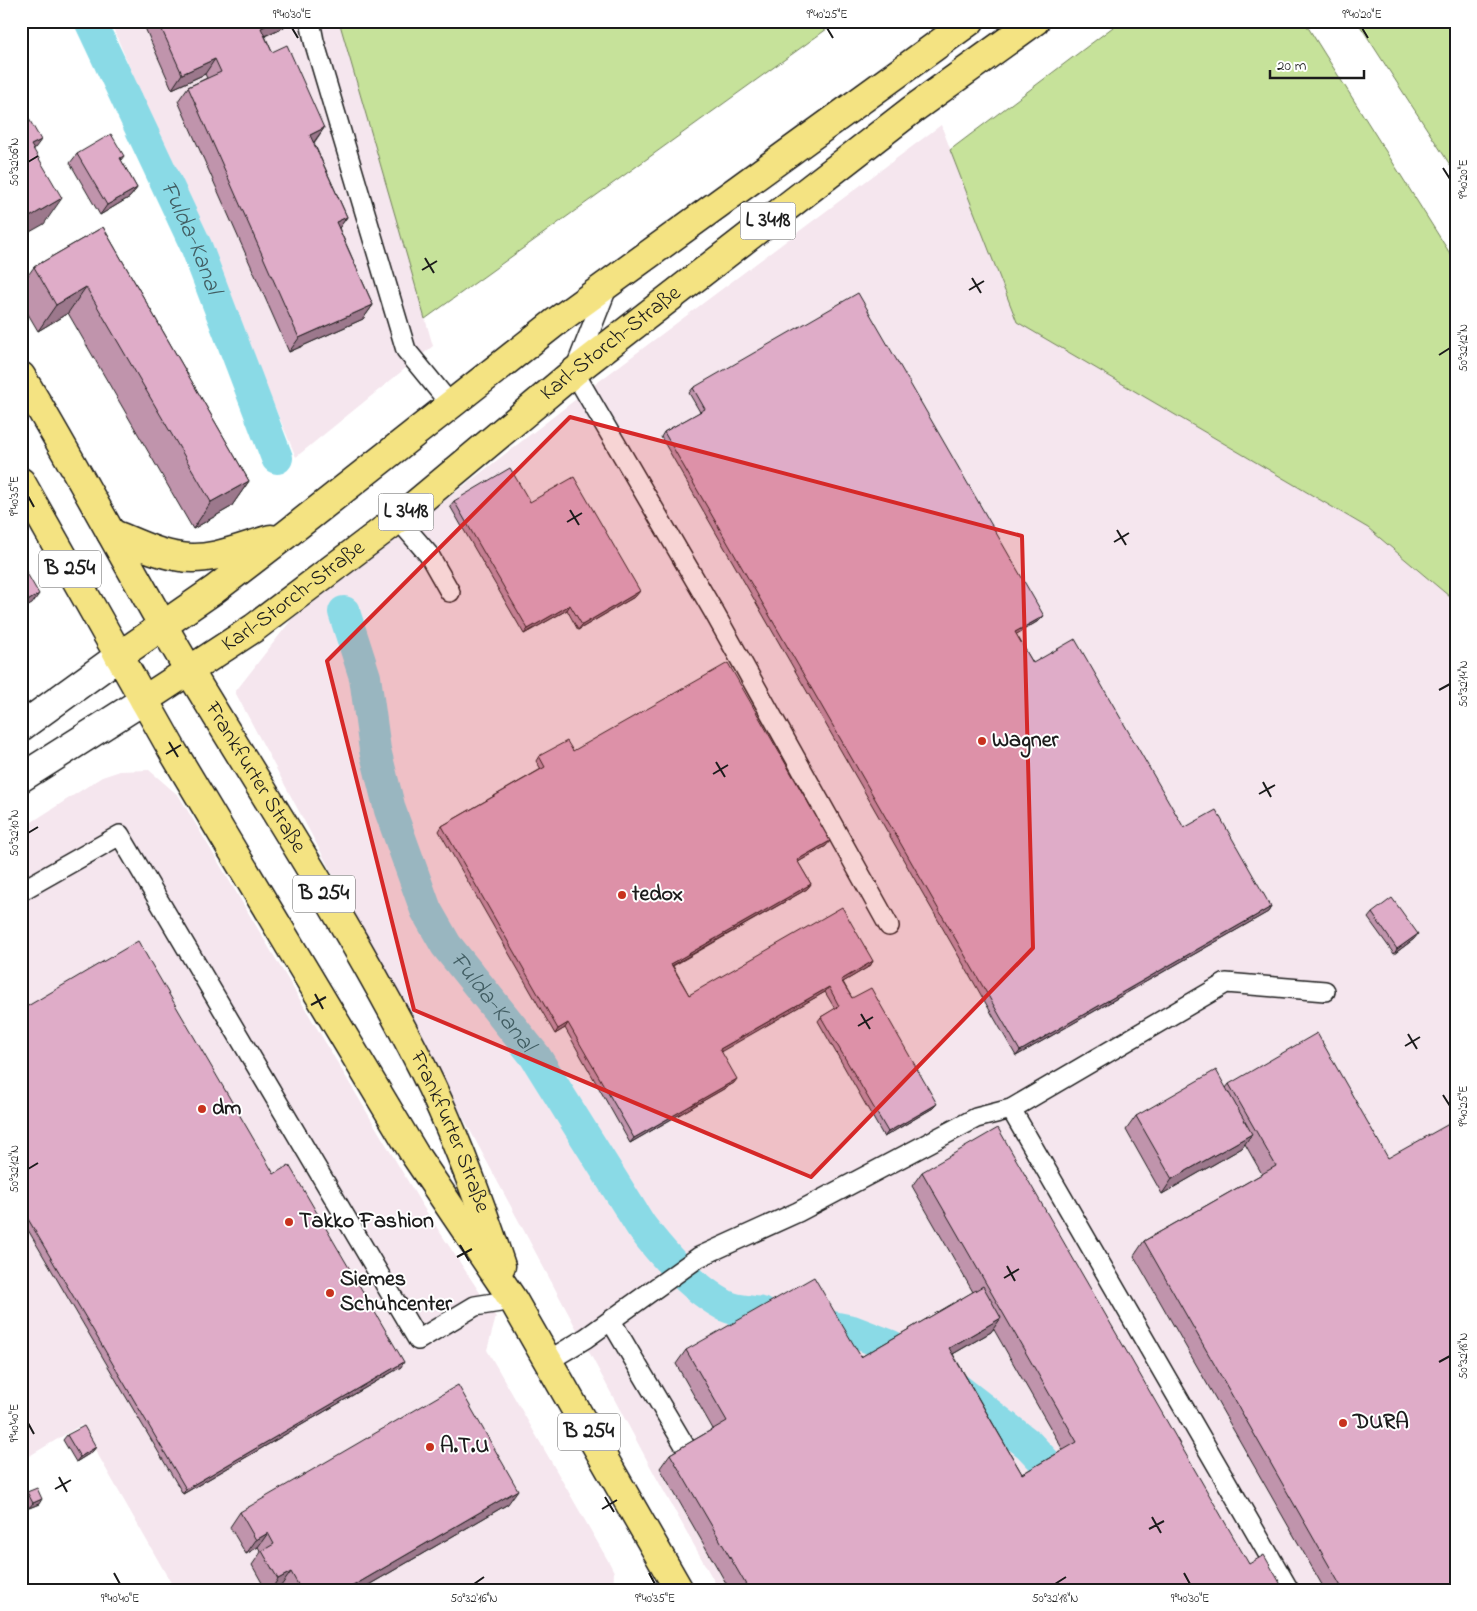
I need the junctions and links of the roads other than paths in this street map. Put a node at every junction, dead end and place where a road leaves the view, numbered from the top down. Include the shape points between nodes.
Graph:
1 (310, 21) edge
2 (970, 21) edge
3 (1035, 21) edge
4 (609, 282) junction
5 (574, 372) junction
6 (21, 376) edge
7 (451, 405) junction
8 (21, 482) edge
9 (398, 519) junction
10 (111, 533) junction
11 (287, 534) junction
12 (450, 592) dead end
13 (162, 626) junction
14 (119, 656) junction
15 (189, 670) junction
16 (144, 700) junction
17 (21, 727) edge
18 (21, 778) edge
19 (21, 891) edge
20 (889, 926) dead end
21 (1325, 991) dead end
22 (1011, 1109) junction
23 (513, 1300) junction
24 (610, 1321) junction
25 (548, 1361) junction
26 (685, 1446) edge
27 (679, 1590) edge
28 (1289, 1590) edge

1 - 7 lane via 406,350
2 - 4 main road, L 3418
3 - 5 main road, Karl-Storch-Straße / L 3418 via 913,109
4 - 5 lane
4 - 7 main road, L 3418
5 - 9 main road, Karl-Storch-Straße / L 3418
5 - 20 lane via 715,614
6 - 10 main road, Frankfurter Straße / B 254
7 - 11 main road, L 3418
8 - 14 main road, Frankfurter Straße / B 254
9 - 12 lane via 430,555
9 - 15 main road, Karl-Storch-Straße / L 3418 via 254,628
10 - 11 main road via 183,558 218,555
10 - 13 main road, Frankfurter Straße / B 254
11 - 13 main road, L 3418
13 - 14 main road
13 - 15 main road, Frankfurter Straße / B 254
14 - 16 main road, Frankfurter Straße / B 254
14 - 17 main road
15 - 16 main road, Karl-Storch-Straße
15 - 23 main road, Frankfurter Straße / B 254 via 384,994 423,1070 482,1210
16 - 18 main road
16 - 23 main road, Frankfurter Straße / B 254 via 415,1155
19 - 23 lane via 120,835 418,1340 475,1306
21 - 22 lane via 1226,983
22 - 24 lane via 976,1118 798,1212 699,1257
22 - 28 lane
23 - 25 main road, Frankfurter Straße / B 254
24 - 25 lane
24 - 26 lane
25 - 27 main road, Frankfurter Straße / B 254

